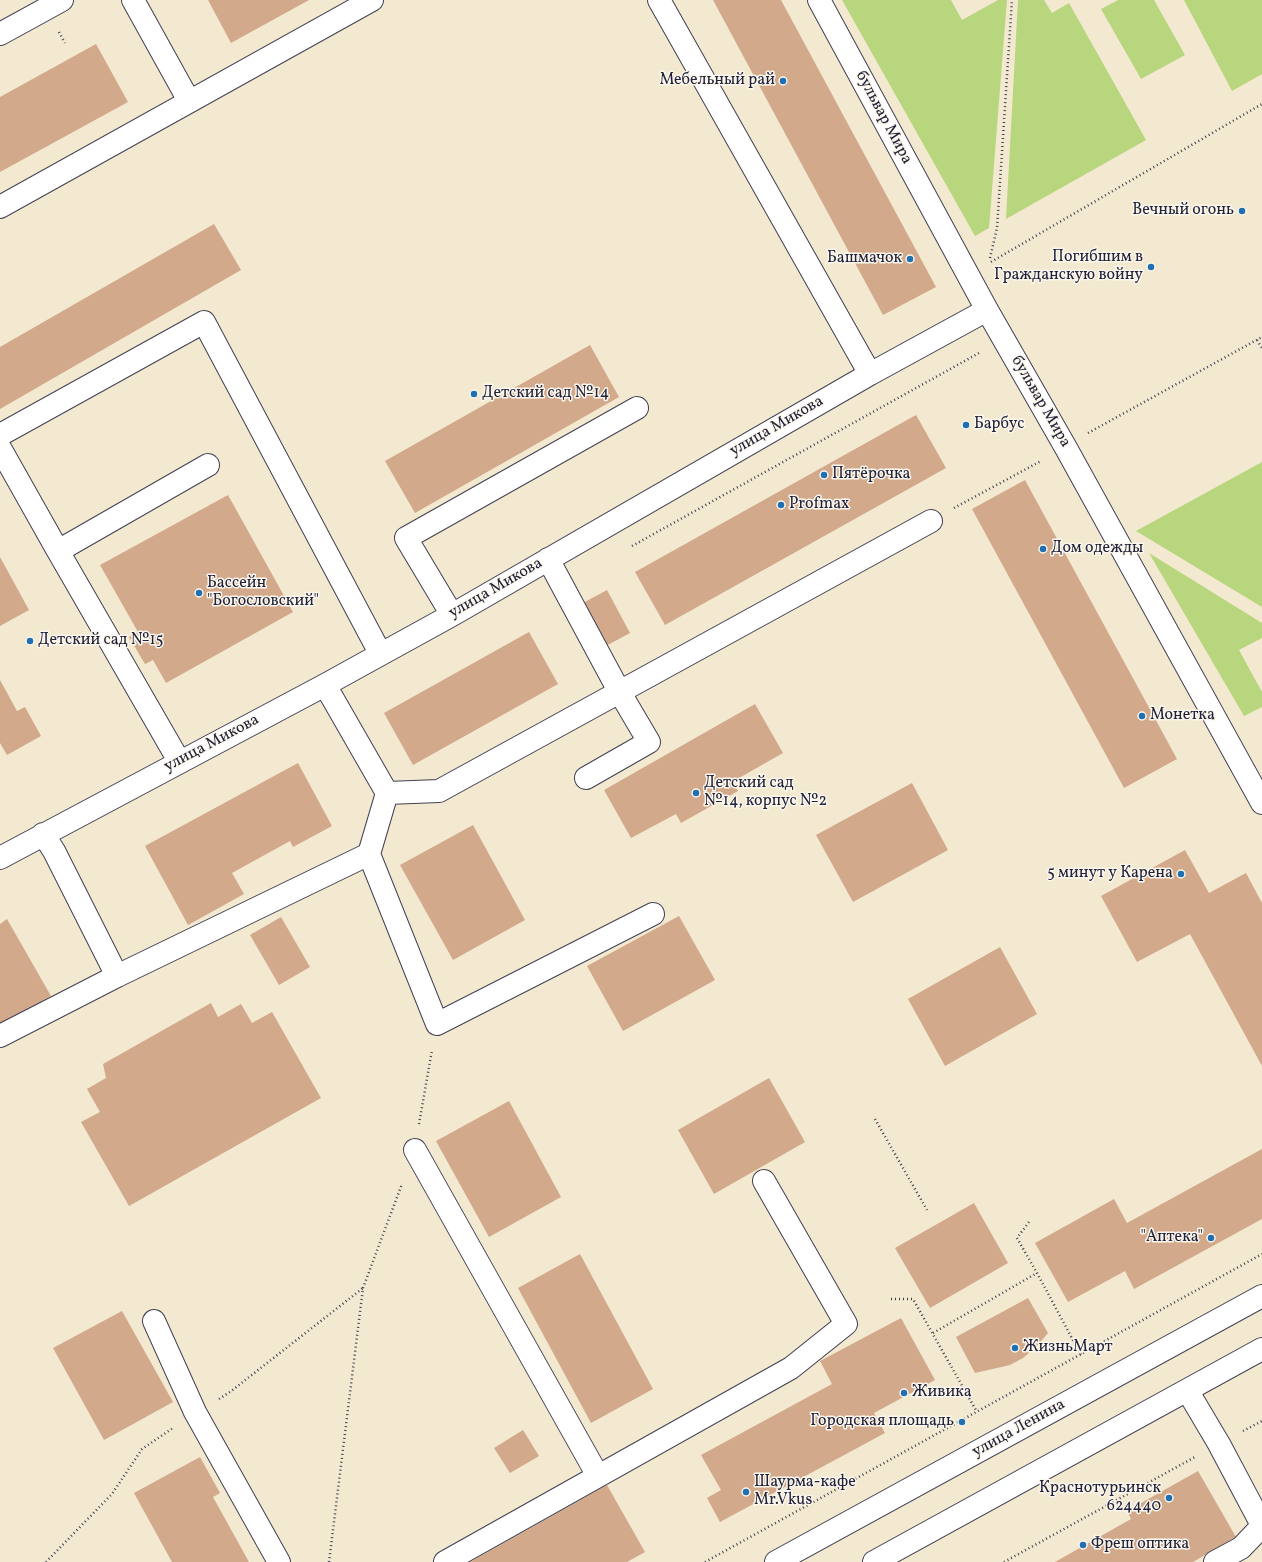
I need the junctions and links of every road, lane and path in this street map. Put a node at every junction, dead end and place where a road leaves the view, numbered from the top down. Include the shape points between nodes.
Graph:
1 (62, 0) edge
2 (133, 0) edge
3 (372, 0) edge
4 (659, 0) edge
5 (819, 0) edge
6 (1012, 0) edge
7 (0, 34) edge
8 (189, 102) junction
9 (1262, 104) edge
10 (0, 207) edge
11 (987, 310) junction
12 (1262, 337) edge
13 (1257, 340) junction
14 (1262, 348) edge
15 (870, 374) junction
16 (637, 408) dead end
17 (0, 435) edge
18 (0, 448) edge
19 (1066, 448) junction
20 (208, 465) dead end
21 (931, 521) joint
22 (58, 551) junction
23 (548, 559) junction
24 (452, 615) junction
25 (380, 653) junction
26 (325, 685) junction
27 (619, 691) junction
28 (179, 761) junction
29 (586, 778) dead end
30 (387, 793) junction
31 (1262, 803) edge
32 (43, 834) junction
33 (369, 854) junction
34 (0, 858) edge
35 (653, 914) dead end
36 (117, 976) junction
37 (437, 1024) junction
38 (0, 1036) edge
39 (876, 1119) dead end
40 (415, 1150) junction
41 (764, 1182) dead end
42 (927, 1210) dead end
43 (1029, 1222) dead end
44 (1262, 1254) edge
45 (1037, 1273) junction
46 (1262, 1296) edge
47 (890, 1299) dead end
48 (154, 1321) dead end
49 (933, 1333) junction
50 (1262, 1349) edge
51 (1081, 1355) junction
52 (1187, 1390) junction
53 (977, 1412) junction
54 (1262, 1421) edge
55 (1219, 1444) junction
56 (598, 1476) junction
57 (1262, 1526) edge
58 (903, 1555) edge
59 (279, 1562) edge
60 (329, 1562) edge
61 (445, 1562) edge
62 (706, 1562) edge
63 (776, 1562) edge
64 (874, 1562) edge
65 (1004, 1562) edge
66 (1215, 1562) edge

1 - 7 street
2 - 8 street
3 - 8 street
4 - 15 street
5 - 11 street, бульвар Мира
6 - 9 path via 997,228 989,264
8 - 10 street
11 - 15 street, улица Микова
11 - 19 street, бульвар Мира
12 - 13 path
13 - 14 path
13 - 19 path via 1076,440
15 - 23 street, улица Микова
16 - 24 street via 406,538
17 - 25 street via 204,322
18 - 22 street
19 - 21 path
19 - 31 street, бульвар Мира
20 - 22 street
21 - 27 street
22 - 28 street
23 - 24 street, улица Микова
23 - 27 street
24 - 25 street, улица Микова
25 - 26 street, улица Микова
26 - 28 street, улица Микова
26 - 30 street
27 - 29 street via 649,742
27 - 30 street via 439,791
28 - 32 street, улица Микова
30 - 33 street
32 - 34 street, улица Микова
32 - 36 street
33 - 36 street
33 - 37 street
35 - 37 street
36 - 38 street
37 - 40 path
39 - 42 path
40 - 56 street
40 - 60 path via 363,1288
41 - 56 street via 846,1324 791,1368
43 - 45 path via 1017,1238
44 - 51 path
45 - 49 path
45 - 51 path
46 - 63 street, улица Ленина
47 - 49 path via 913,1299
48 - 59 street via 195,1412
49 - 53 path
50 - 52 street
51 - 53 path
52 - 55 street
52 - 58 street
53 - 62 path
54 - 55 path
55 - 57 street
55 - 65 path
56 - 61 street
57 - 66 street via 1241,1548
58 - 64 street

